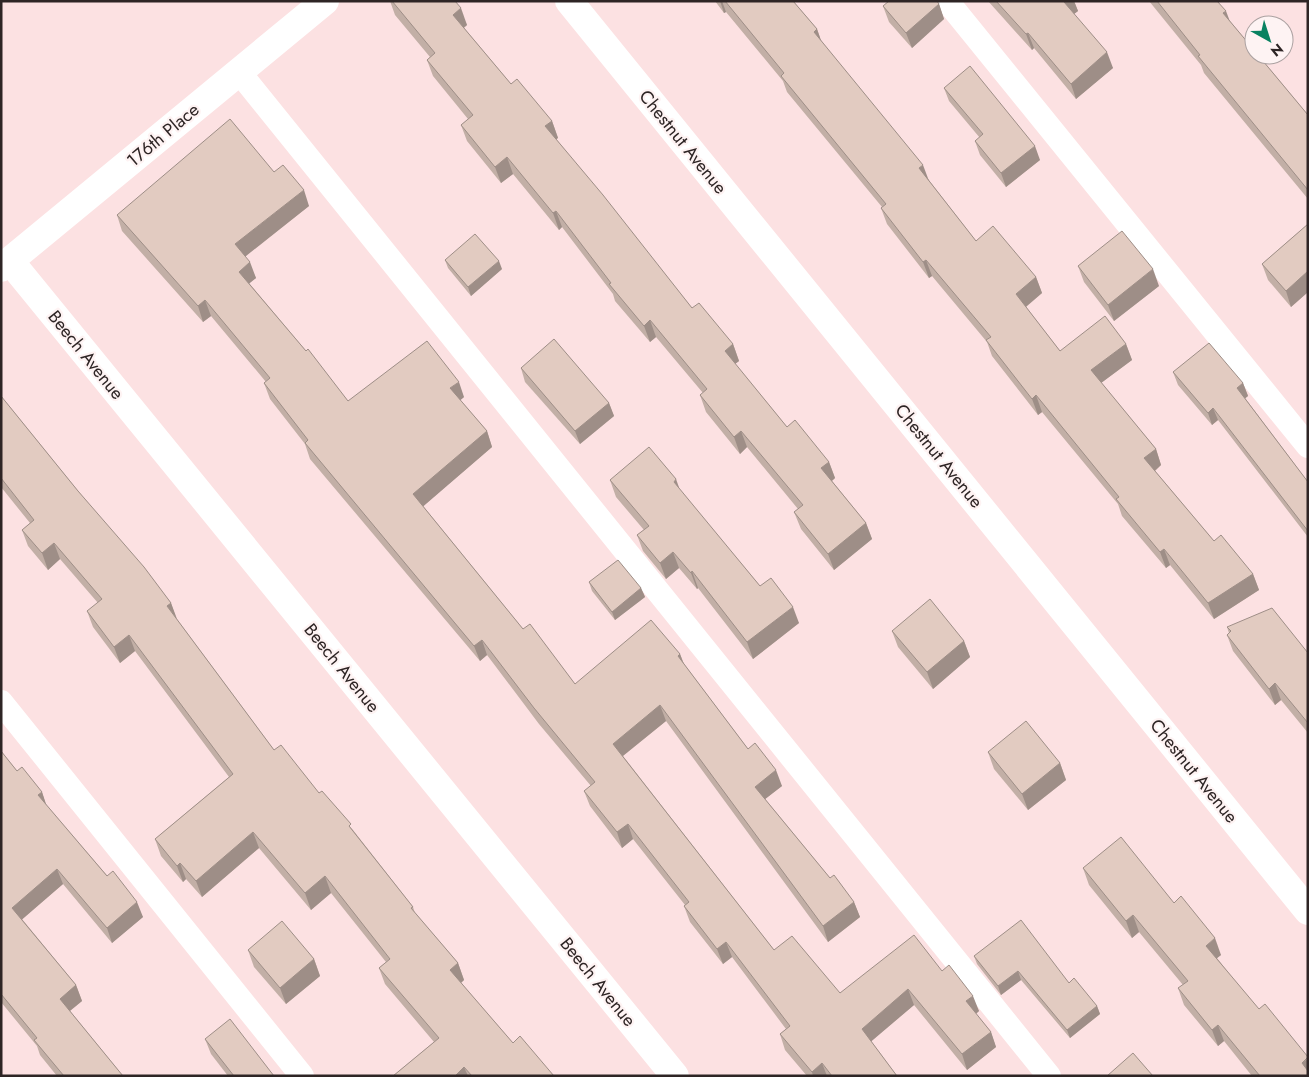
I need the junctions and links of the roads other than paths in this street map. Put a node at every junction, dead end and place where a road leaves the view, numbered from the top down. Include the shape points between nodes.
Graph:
1 (325, 1) edge
2 (569, 1) edge
3 (947, 1) edge
4 (238, 72) junction
5 (6, 264) edge
6 (1308, 446) edge
7 (1, 702) edge
8 (1308, 911) edge
9 (302, 1076) edge
10 (675, 1076) edge
11 (1049, 1076) edge

1 - 4 street, 176th Place
2 - 8 street, Chestnut Avenue
3 - 6 lane
4 - 5 street, 176th Place
4 - 11 lane
5 - 10 street, Beech Avenue
7 - 9 lane

